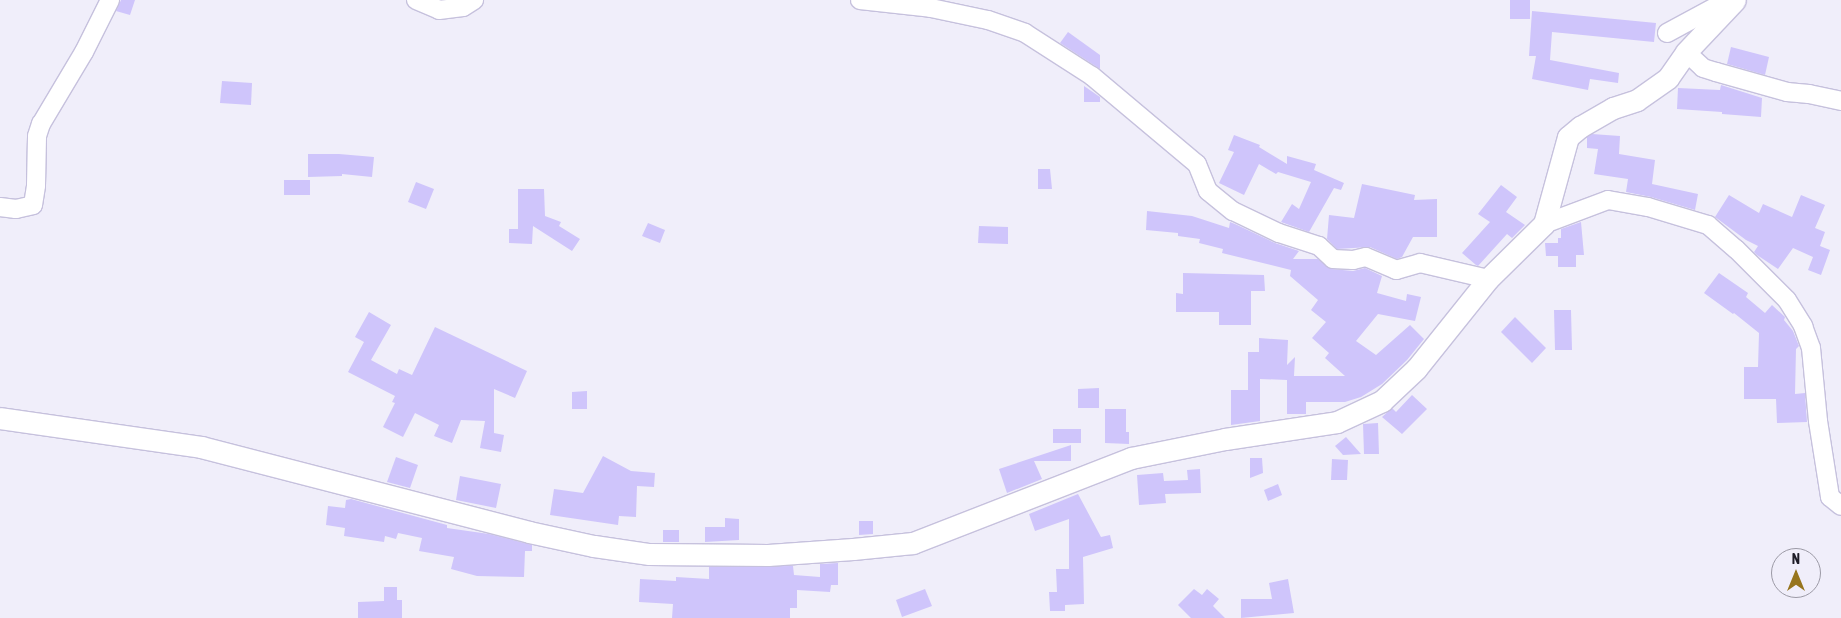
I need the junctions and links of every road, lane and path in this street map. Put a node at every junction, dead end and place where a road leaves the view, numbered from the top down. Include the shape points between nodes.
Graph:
1 (110, 0) edge
2 (416, 0) edge
3 (474, 0) edge
4 (860, 0) edge
5 (1728, 0) edge
6 (1735, 0) edge
7 (1667, 33) dead end
8 (1686, 52) junction
9 (1841, 101) edge
10 (0, 207) edge
11 (1544, 224) junction
12 (1488, 279) junction
13 (0, 418) edge
14 (1841, 506) edge

1 - 10 street via 37,136 33,205 16,209
2 - 3 street via 439,10 463,7
4 - 12 street via 931,8 988,20 1025,34 1092,76 1197,164 1208,191 1233,212 1279,233 1319,246 1333,259 1366,257 1396,270 1420,263
5 - 7 street
6 - 8 street
8 - 9 street via 1709,70 1787,92
8 - 11 street via 1668,78 1637,100 1613,108 1568,137
11 - 12 street
11 - 14 street via 1608,200 1657,209 1708,225 1736,249 1787,300 1803,326 1811,348 1830,496
12 - 13 street via 1416,369 1382,401 1337,422 1225,439 1131,458 913,543 853,549 768,555 700,555 650,554 594,546 201,446

